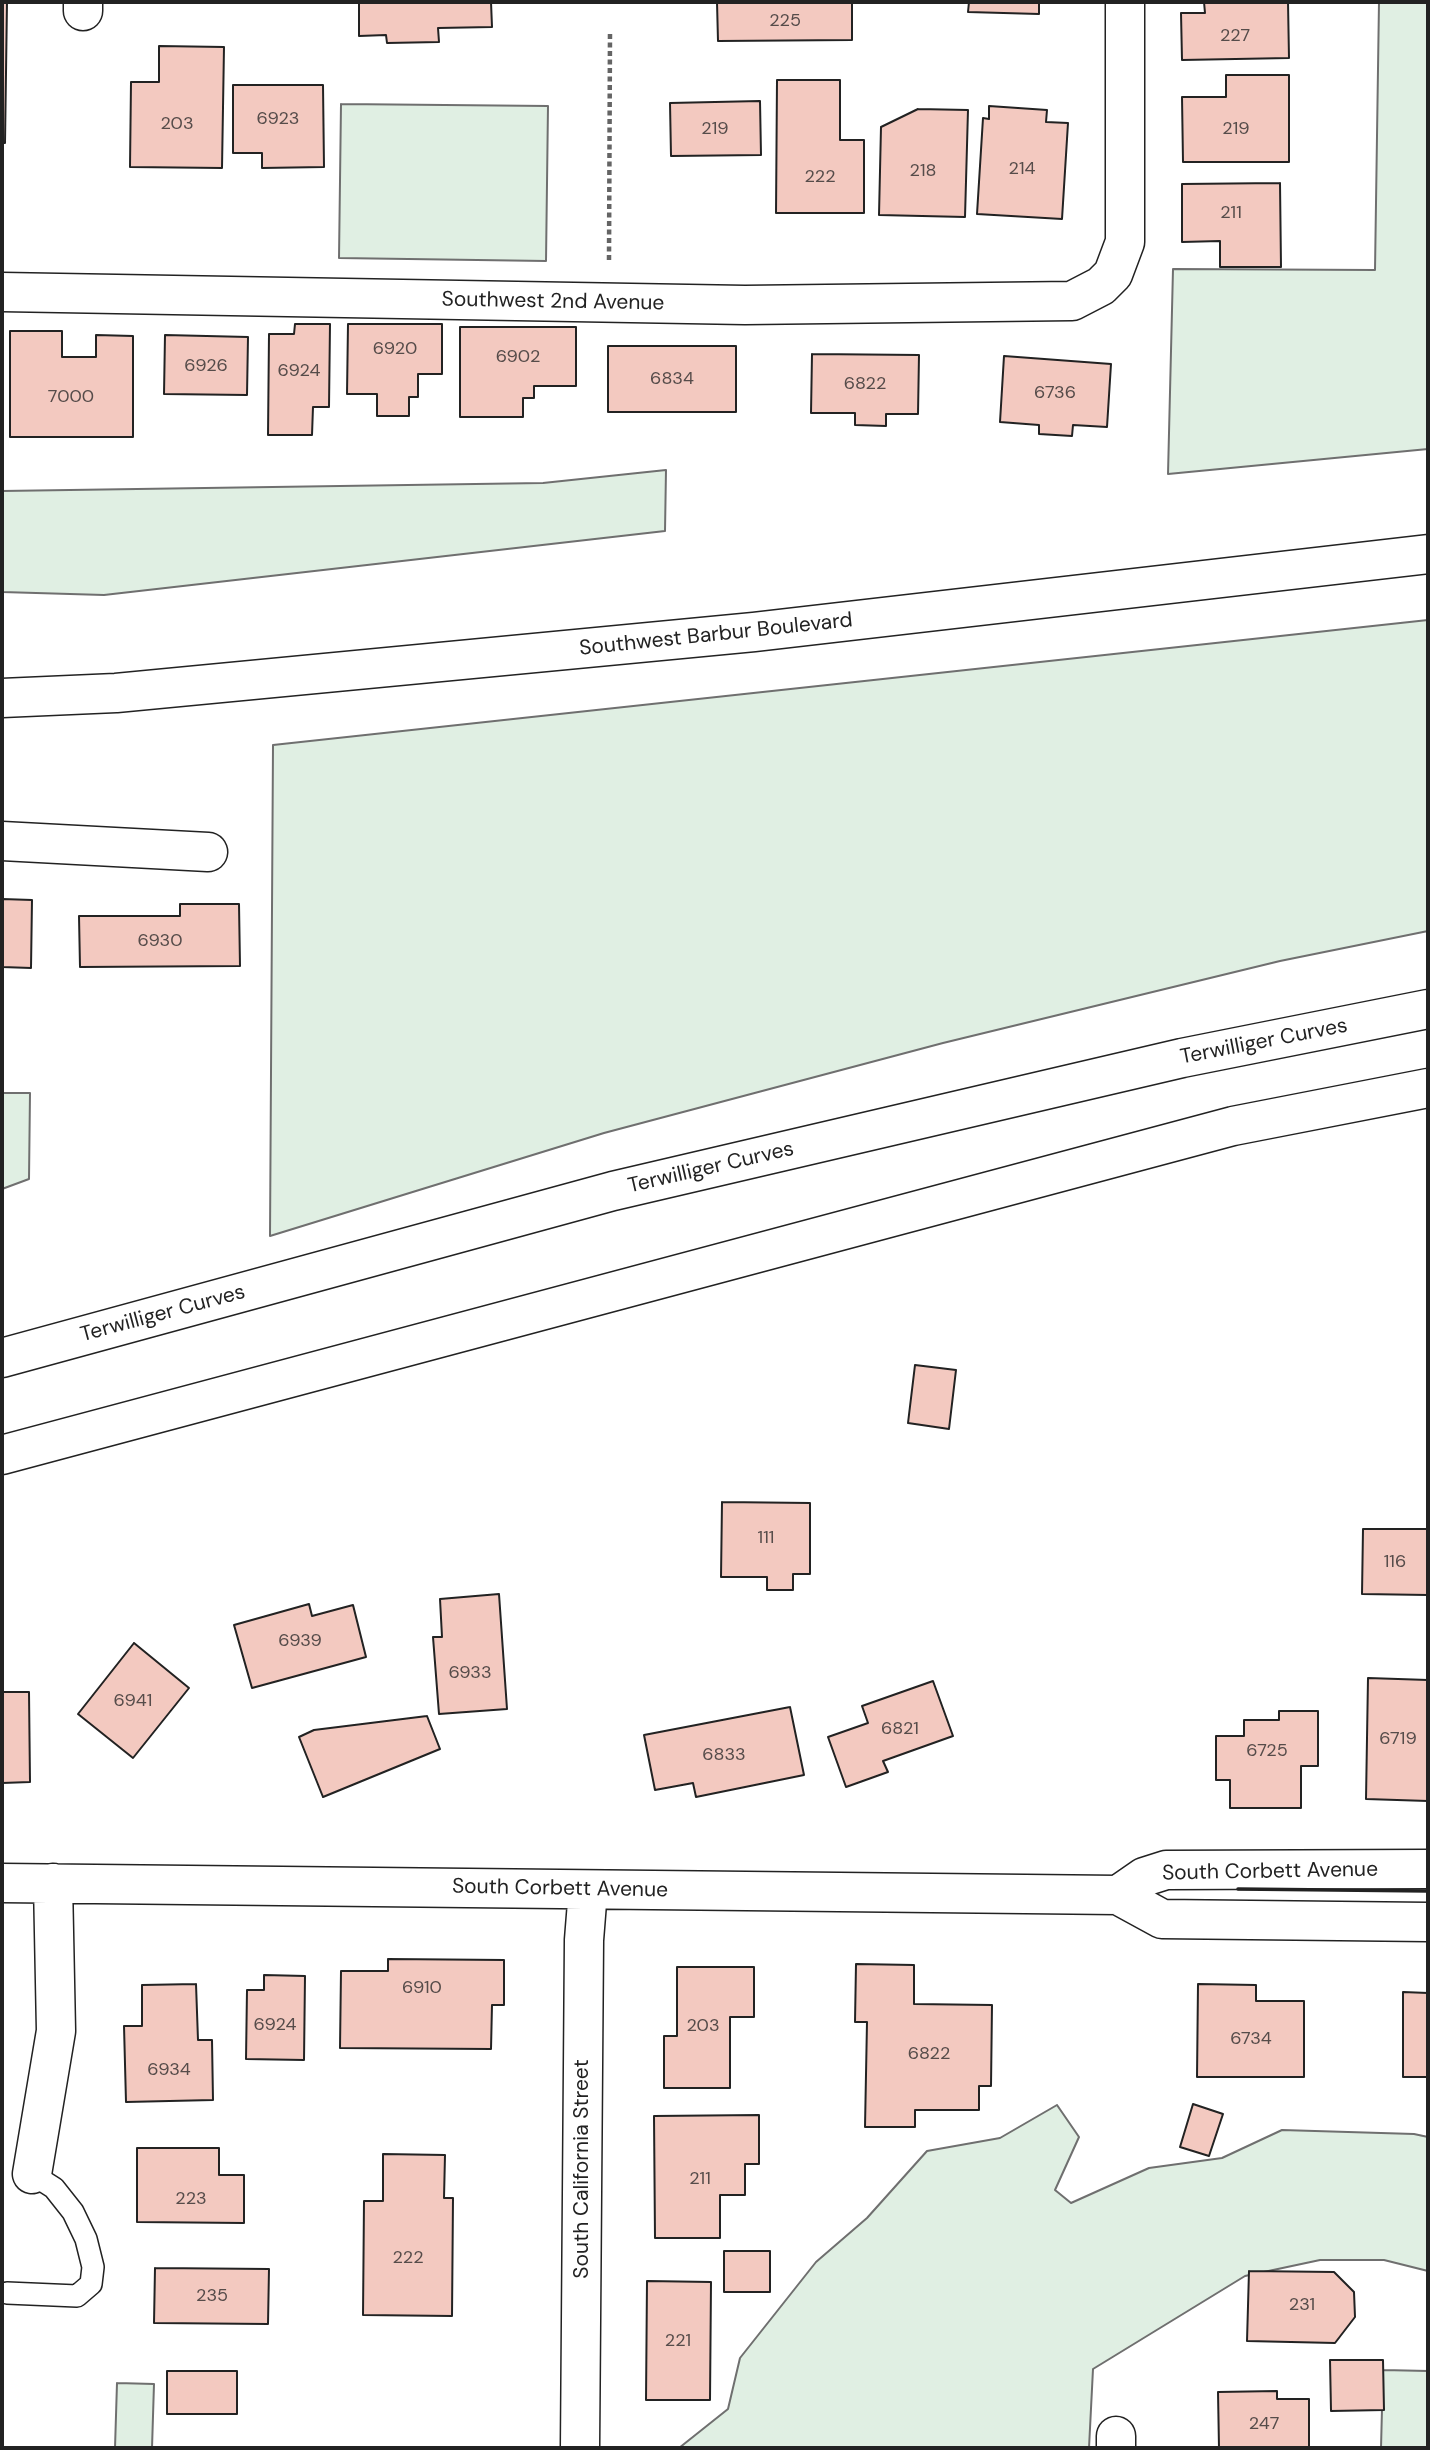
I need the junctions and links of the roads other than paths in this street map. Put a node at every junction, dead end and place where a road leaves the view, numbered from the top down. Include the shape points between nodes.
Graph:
1 (1125, 2) edge
2 (2, 292) edge
3 (1428, 554) edge
4 (2, 698) edge
5 (2, 841) edge
6 (208, 852) dead end
7 (1428, 1009) edge
8 (1428, 1088) edge
9 (2, 1358) edge
10 (2, 1455) edge
11 (1428, 1869) edge
12 (2, 1883) edge
13 (53, 1884) junction
14 (588, 1890) junction
15 (1118, 1895) junction
16 (1428, 1922) edge
17 (32, 2174) joint
18 (7, 2293) dead end
19 (580, 2448) edge

1 - 2 main road, Southwest 2nd Avenue via 1125,242 1120,261 1101,286 1072,301 608,303
3 - 4 main road, Southwest Barbur Boulevard via 740,634 116,693
5 - 6 main road
7 - 9 main road, Terwilliger Curves via 1182,1058 613,1191
8 - 10 main road via 1233,1126
11 - 15 main road, South Corbett Avenue via 1166,1870 1144,1877
12 - 13 main road, South Corbett Avenue
13 - 14 main road, South Corbett Avenue
13 - 17 main road via 55,2031
14 - 15 main road, South Corbett Avenue
14 - 19 main road, South California Street
15 - 16 main road, South Corbett Avenue via 1162,1919
17 - 18 lane via 54,2188 74,2212 93,2267 91,2284 77,2296

